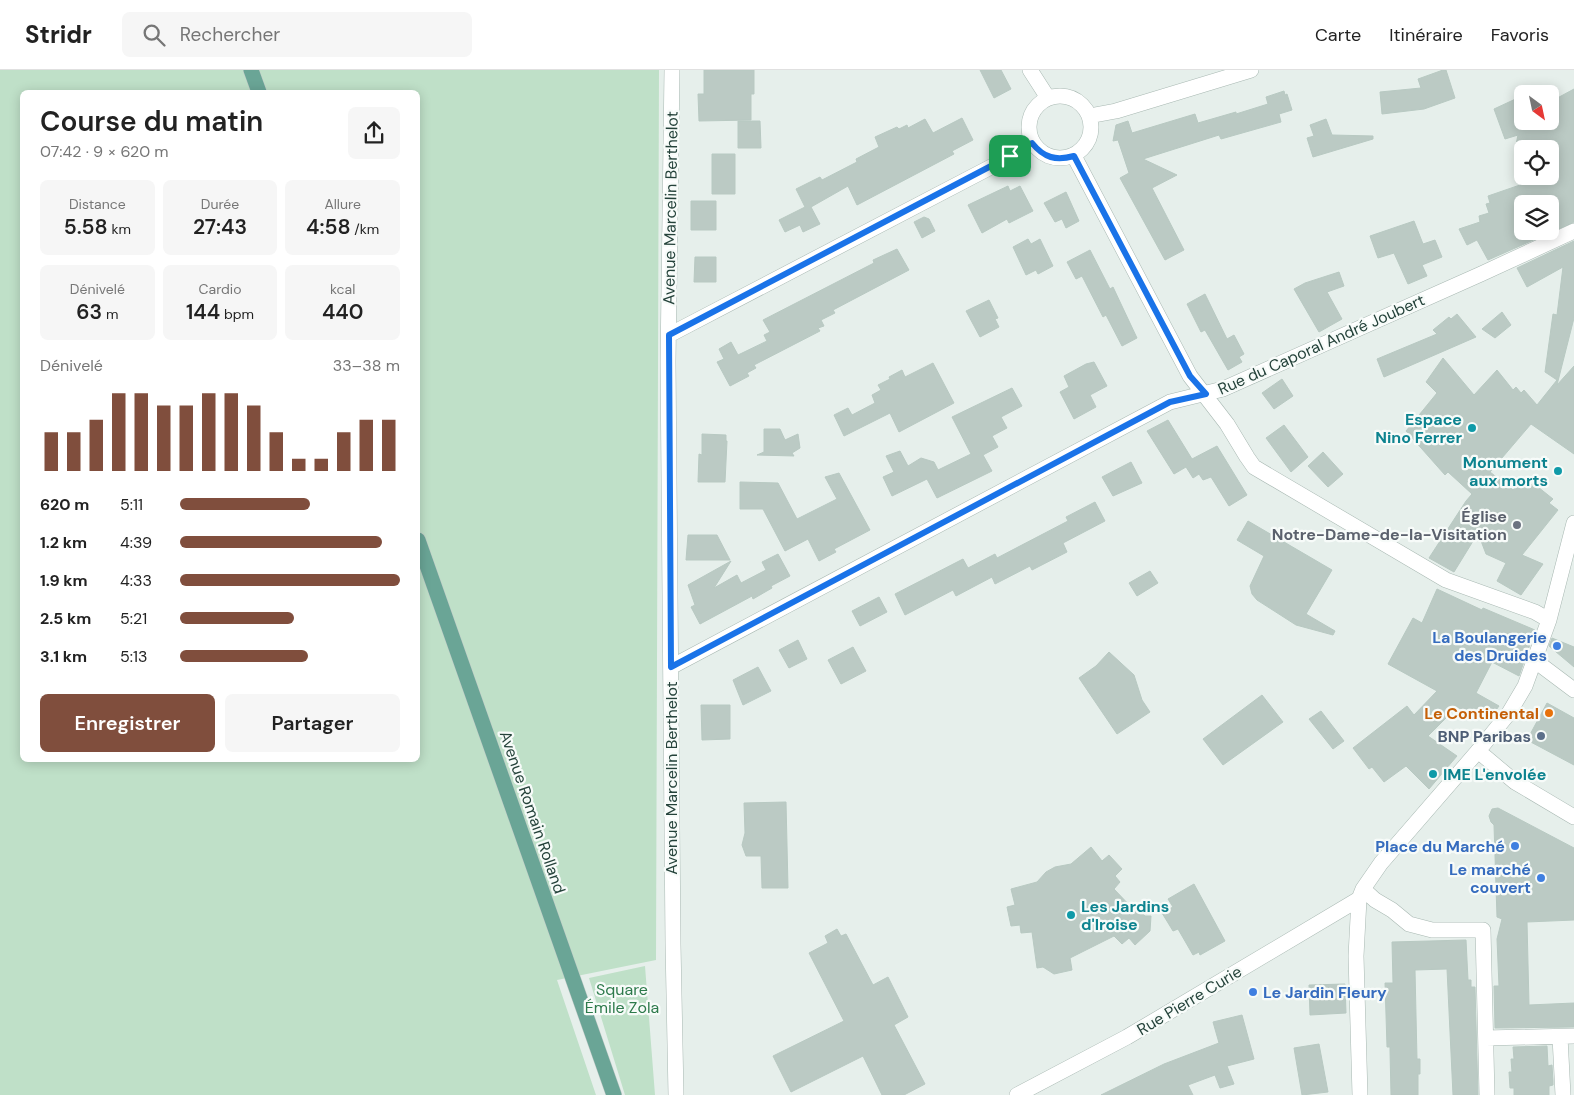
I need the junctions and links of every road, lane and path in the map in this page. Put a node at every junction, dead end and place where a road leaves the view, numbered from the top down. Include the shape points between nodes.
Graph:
1 (251, 70) edge
2 (672, 70) edge
3 (1030, 70) edge
4 (1251, 70) edge
5 (258, 90) edge
6 (1048, 98) junction
7 (1089, 116) junction
8 (1032, 143) junction
9 (1074, 156) junction
10 (1574, 231) edge
11 (669, 335) junction
12 (1206, 394) junction
13 (1574, 523) edge
14 (420, 546) edge
15 (1549, 620) junction
16 (1534, 660) junction
17 (671, 667) junction
18 (1574, 690) edge
19 (1478, 751) junction
20 (1574, 817) edge
21 (1361, 894) junction
22 (1567, 1037) edge
23 (1486, 1038) junction
24 (614, 1095) edge
25 (676, 1095) edge
26 (1017, 1095) edge
27 (1360, 1095) edge
28 (1487, 1095) edge
29 (1563, 1095) edge

1 - 5 main road
2 - 11 street, Avenue Marcelin Berthelot
3 - 6 street
4 - 7 street via 1116,111
6 - 7 street via 1068,97 1077,101
6 - 8 street via 1032,112 1028,122
7 - 9 street via 1091,125 1087,143
8 - 9 street via 1046,156 1055,159
8 - 11 street
9 - 12 street via 1190,376
10 - 12 street, Rue du Caporal André Joubert
11 - 17 street, Avenue Marcelin Berthelot
12 - 15 street via 1254,467 1264,474 1446,580
12 - 17 street, Rue du Caporal André Joubert via 1170,402
13 - 15 street
14 - 24 main road, Avenue Romain Rolland
15 - 16 street
16 - 18 street
16 - 19 street via 1525,686 1509,713
17 - 25 street, Avenue Marcelin Berthelot
19 - 20 street via 1515,782
19 - 21 street via 1381,863
21 - 23 street via 1392,910 1409,924 1432,930 1483,930
21 - 26 street, Rue Pierre Curie via 1126,1037
21 - 27 street via 1356,956
22 - 23 street
22 - 29 street
23 - 28 street

